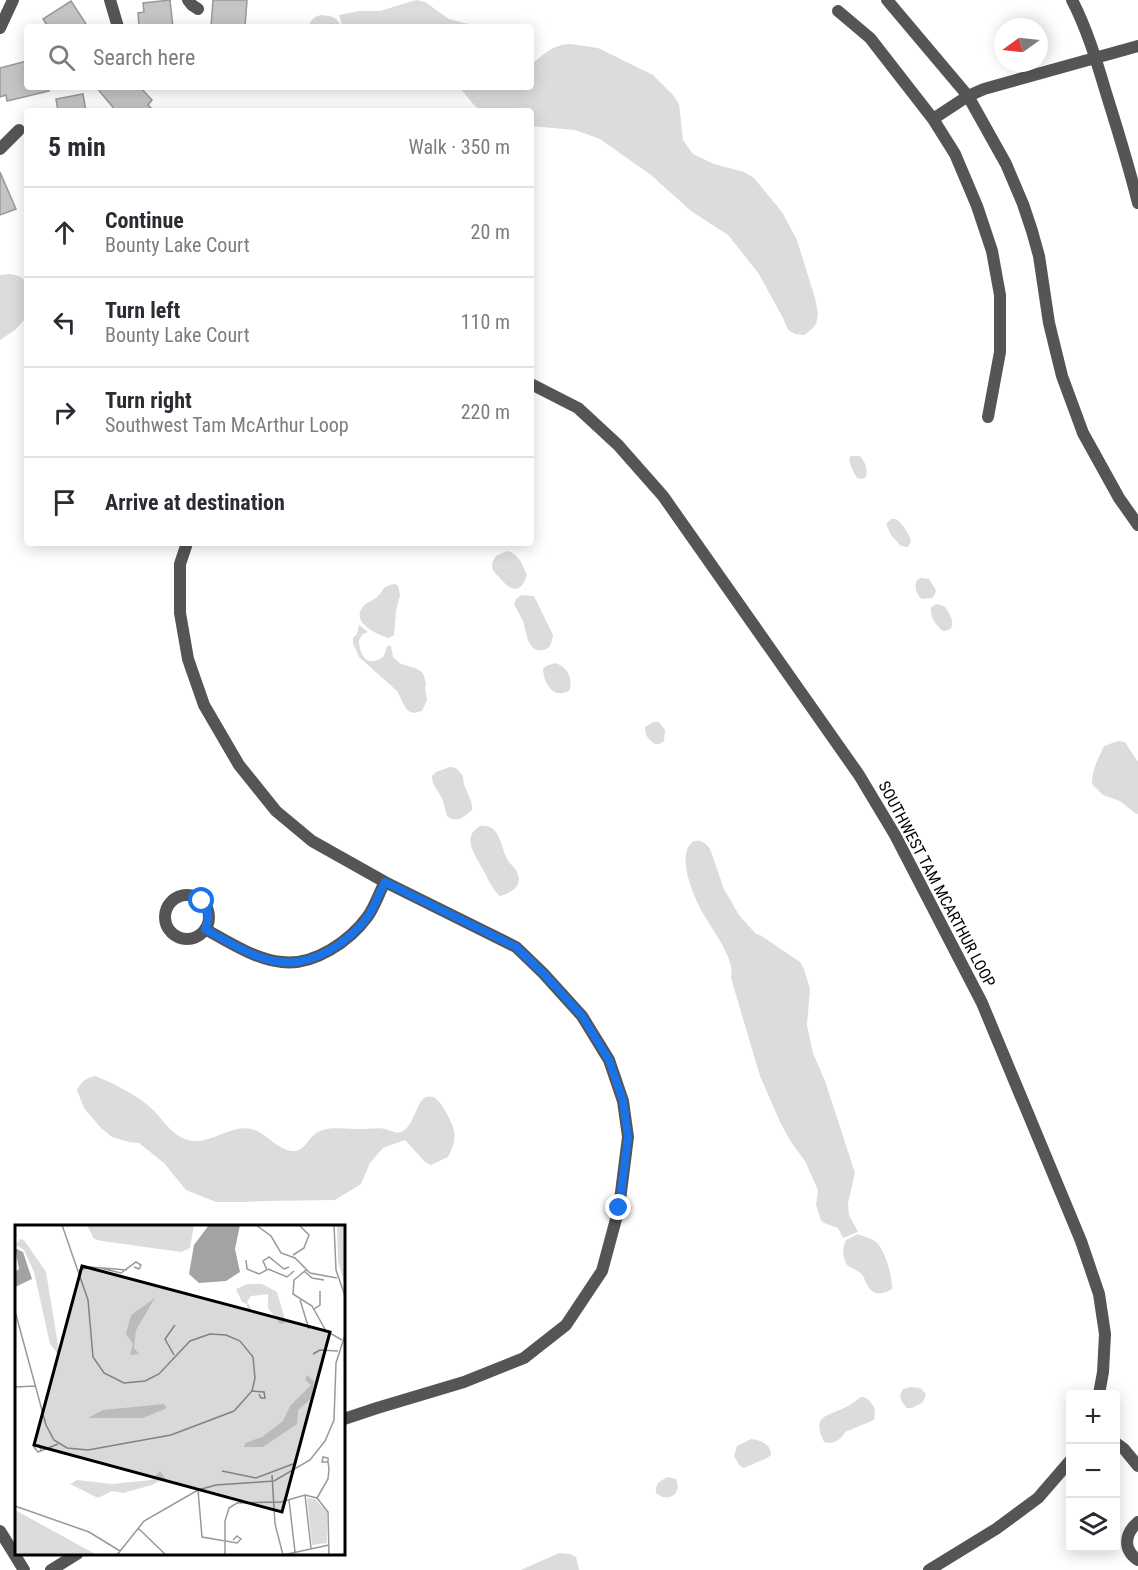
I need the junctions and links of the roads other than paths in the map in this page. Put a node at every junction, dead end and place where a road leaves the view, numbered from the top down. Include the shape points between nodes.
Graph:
1 (13, 0) edge
2 (110, 0) edge
3 (189, 0) edge
4 (887, 0) edge
5 (1072, 0) edge
6 (198, 9) dead end
7 (838, 11) dead end
8 (117, 24) edge
9 (0, 28) edge
10 (1138, 46) edge
11 (1096, 58) junction
12 (968, 96) junction
13 (933, 119) junction
14 (19, 130) dead end
15 (0, 149) edge
16 (1138, 203) edge
17 (534, 386) edge
18 (988, 417) dead end
19 (1138, 525) edge
20 (186, 546) edge
21 (385, 882) junction
22 (205, 929) dead end
23 (1100, 1390) edge
24 (345, 1419) edge
25 (1117, 1444) edge
26 (1138, 1466) edge
27 (1066, 1467) edge
28 (1138, 1522) edge
29 (0, 1531) edge
30 (75, 1555) edge
31 (1138, 1560) edge
32 (24, 1570) edge
33 (51, 1570) edge
34 (929, 1570) edge

1 - 9 street
2 - 8 street
3 - 6 street
4 - 12 street
5 - 11 street
7 - 13 street via 870,38
10 - 11 street
11 - 12 street
11 - 16 street
12 - 13 street
12 - 19 street via 1006,164 1023,204 1039,256 1062,376 1083,433
13 - 18 street via 955,154 993,251 1000,295 999,352
14 - 15 street
17 - 23 street, SOUTHWEST TAM MCARTHUR LOOP via 578,408 618,445 663,496 859,775 895,835 982,1003 1081,1241 1099,1294 1105,1334
20 - 21 street via 180,564 180,613 188,660 204,705 239,765 276,811 312,841
21 - 22 street via 369,915 349,937 331,950 303,961 282,962 251,954
21 - 24 street via 516,947 543,973 582,1016 609,1060 623,1101 628,1137 619,1208 602,1271 566,1324 524,1358 464,1382
25 - 26 street
27 - 34 street via 1038,1498
28 - 31 street via 1126,1539 1128,1550
29 - 32 street
30 - 33 street

